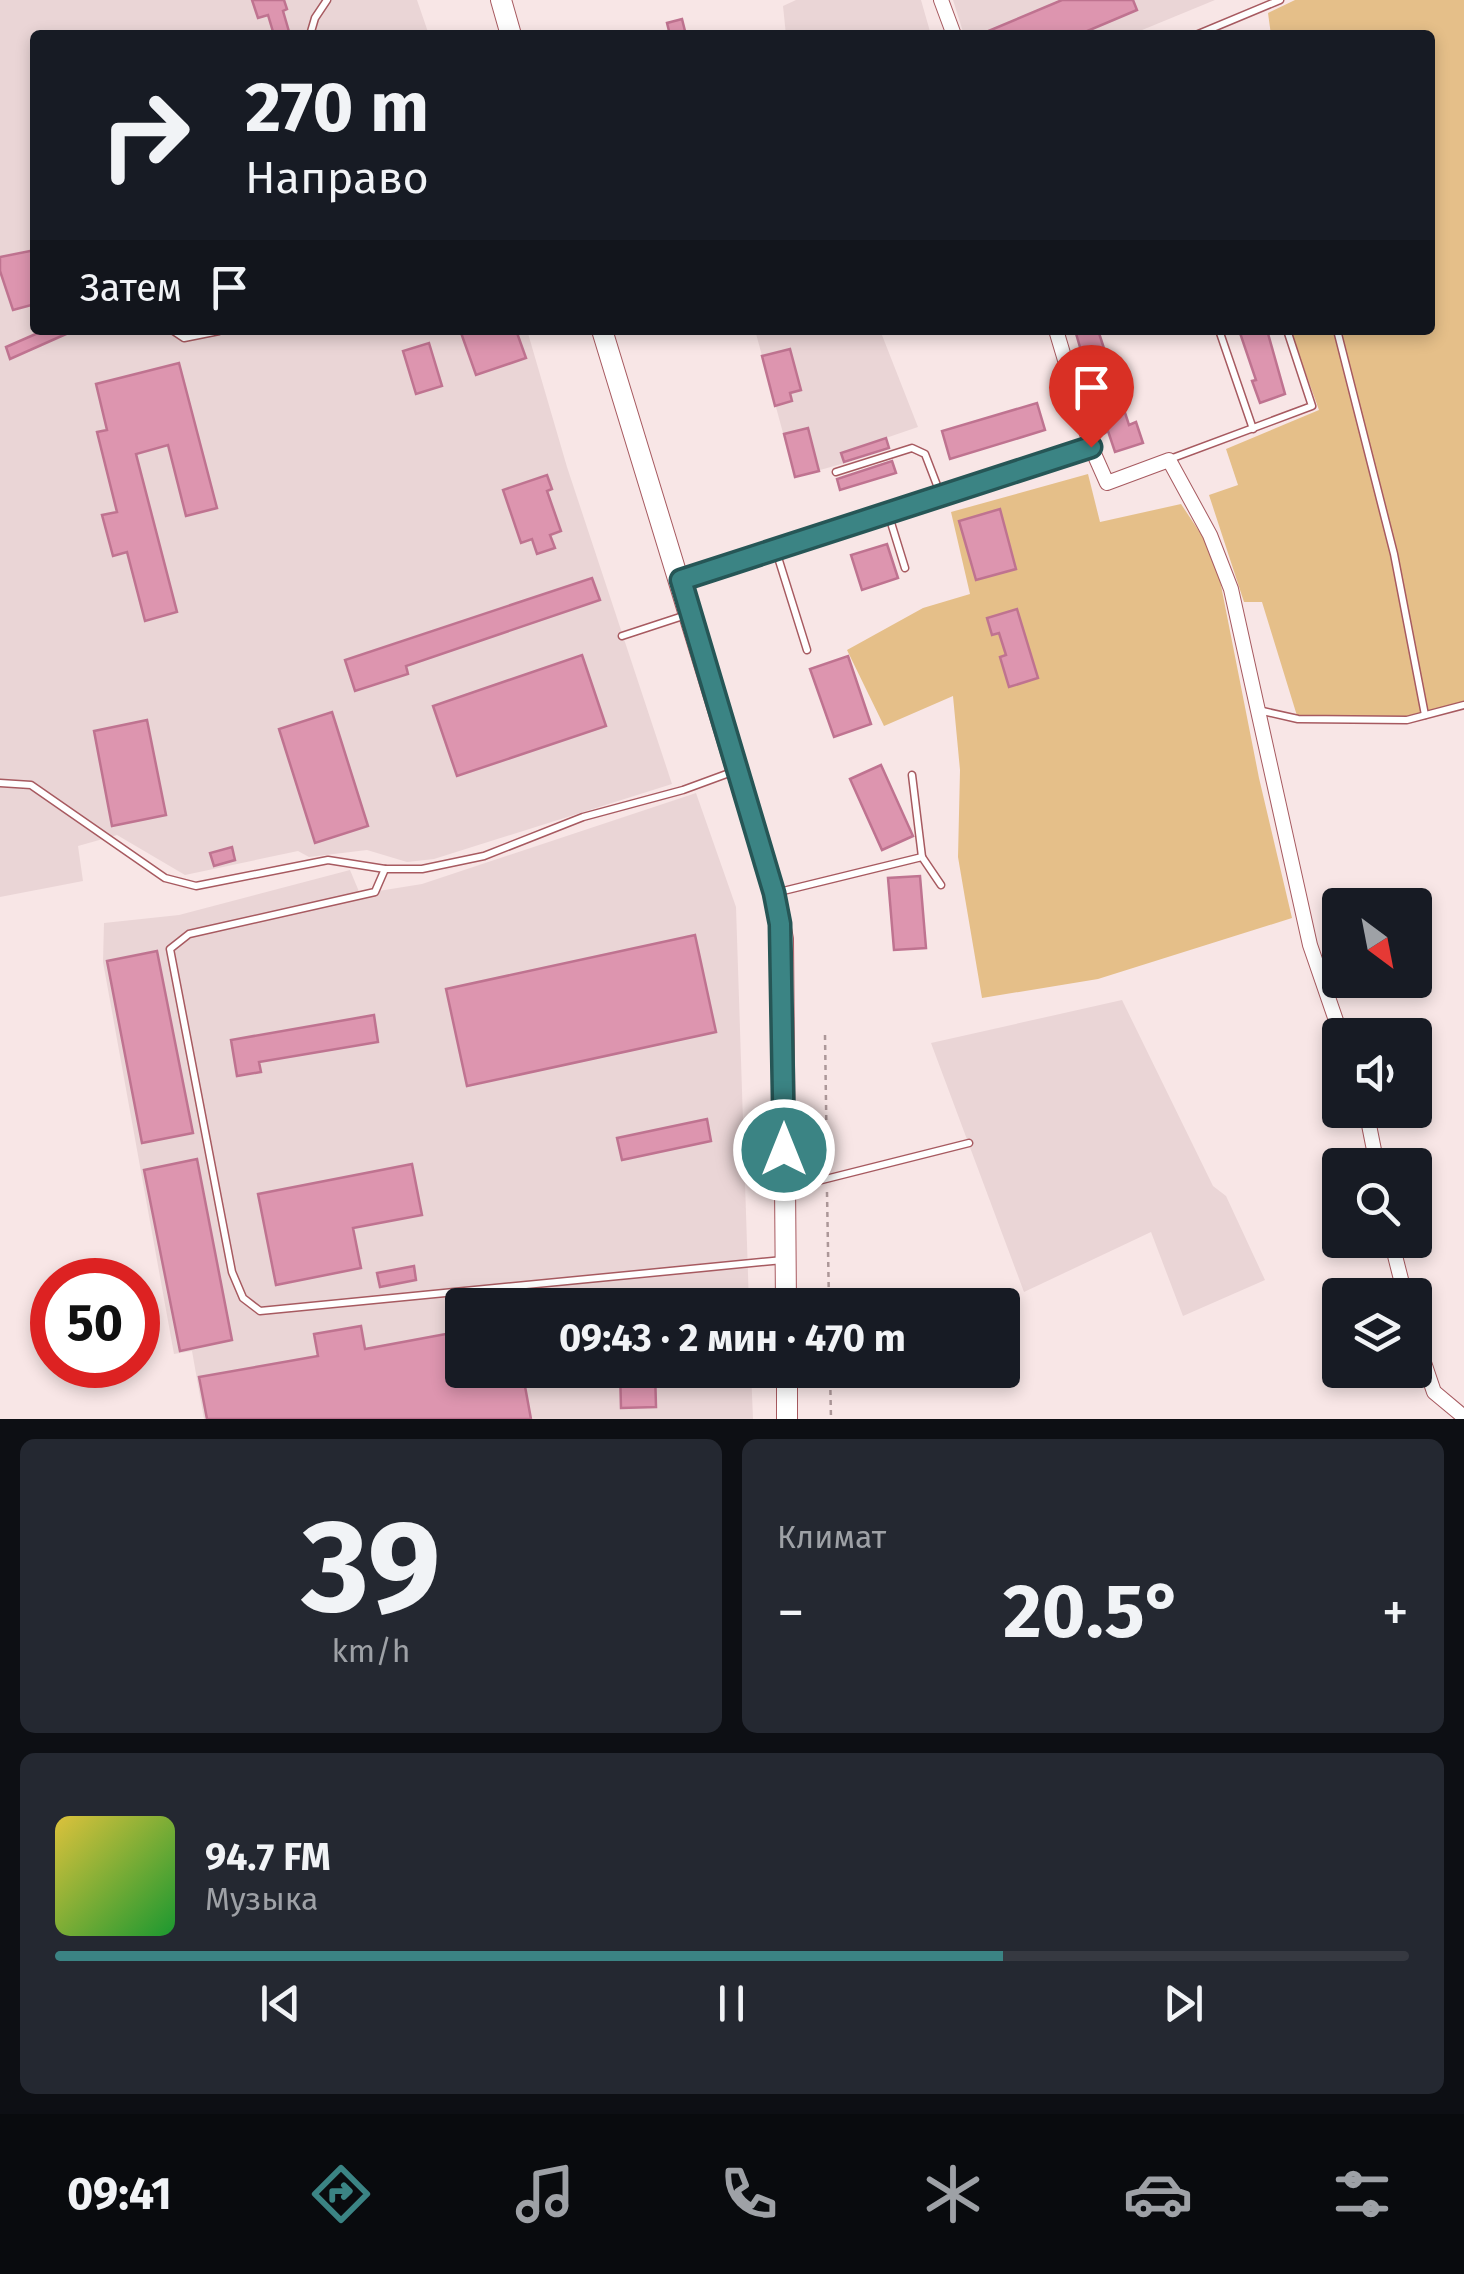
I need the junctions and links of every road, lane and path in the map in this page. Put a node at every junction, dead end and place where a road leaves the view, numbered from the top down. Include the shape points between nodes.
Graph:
1 (327, 0) edge
2 (501, 0) edge
3 (941, 0) edge
4 (1280, 0) edge
5 (311, 30) edge
6 (510, 30) edge
7 (952, 30) edge
8 (1208, 30) edge
9 (604, 335) edge
10 (1057, 335) edge
11 (1220, 335) edge
12 (1289, 335) edge
13 (1338, 335) edge
14 (1253, 429) junction
15 (1091, 447) junction
16 (1169, 460) junction
17 (836, 472) dead end
18 (941, 494) junction
19 (887, 512) junction
20 (775, 549) junction
21 (905, 568) dead end
22 (681, 580) junction
23 (691, 614) junction
24 (622, 636) dead end
25 (806, 650) dead end
26 (1464, 705) edge
27 (1256, 709) junction
28 (1425, 716) junction
29 (738, 770) junction
30 (912, 774) dead end
31 (0, 783) edge
32 (922, 857) junction
33 (385, 869) junction
34 (941, 885) dead end
35 (774, 893) junction
36 (1336, 1018) edge
37 (969, 1142) dead end
38 (784, 1189) junction
39 (785, 1260) junction
40 (786, 1288) edge
41 (1432, 1386) edge
42 (787, 1388) edge
43 (830, 1388) edge
44 (1464, 1417) edge
45 (788, 1419) edge
46 (830, 1419) edge

1 - 5 lane
2 - 6 main road
3 - 7 street
4 - 8 lane
9 - 22 main road
10 - 15 street
11 - 14 lane
12 - 14 lane via 1312,406
13 - 28 lane via 1394,554
14 - 16 lane
15 - 16 street via 1107,483
15 - 18 street
16 - 27 street via 1232,589
17 - 18 lane via 912,448 925,454
18 - 19 street
19 - 20 street
19 - 21 lane
20 - 22 street
20 - 25 lane
22 - 23 main road
23 - 24 lane
23 - 29 main road
26 - 28 lane
27 - 28 lane via 1298,719
27 - 36 street via 1310,945
29 - 33 lane via 583,816 484,856
29 - 35 main road
30 - 32 lane
31 - 33 lane via 31,785 165,878 196,886 328,860
32 - 34 lane
32 - 35 lane
33 - 39 lane via 375,892 189,934 170,949 232,1272 243,1298 260,1312 291,1310
35 - 38 main road via 782,939
37 - 38 lane
38 - 39 main road
39 - 40 main road
41 - 44 street
42 - 45 main road
43 - 46 path

